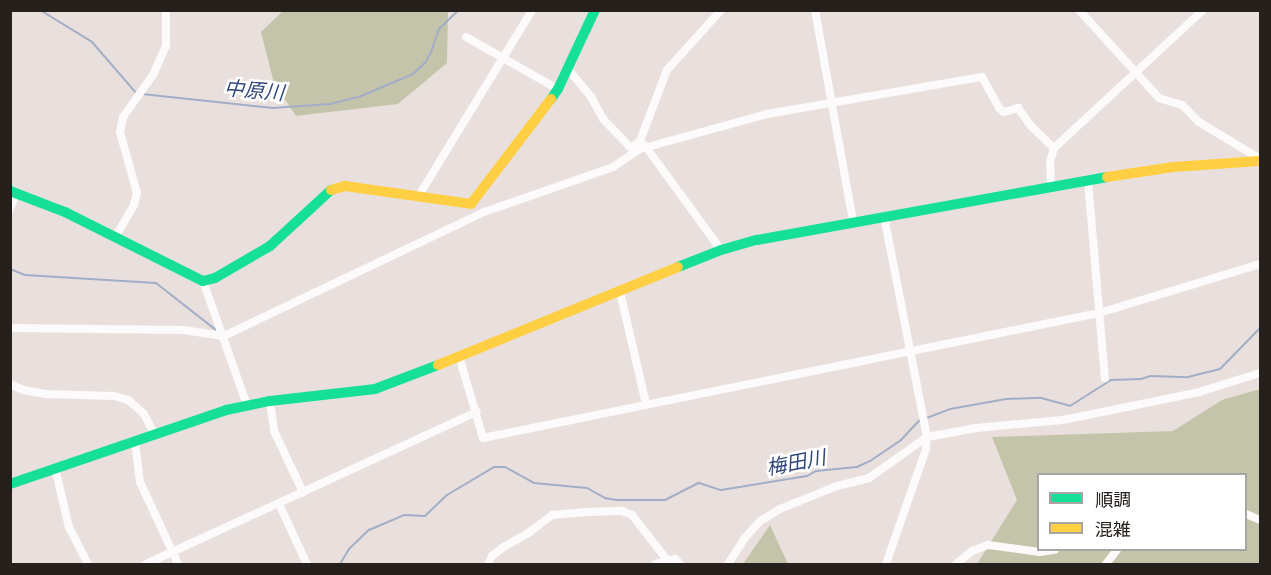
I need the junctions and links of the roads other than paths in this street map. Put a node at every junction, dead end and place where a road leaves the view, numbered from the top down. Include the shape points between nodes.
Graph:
1 (166, 10) edge
2 (532, 10) edge
3 (595, 10) edge
4 (722, 10) edge
5 (815, 10) edge
6 (1079, 10) edge
7 (1203, 10) edge
8 (466, 37) dead end
9 (504, 59) junction
10 (567, 68) junction
11 (1136, 73) junction
12 (558, 89) junction
13 (831, 103) junction
14 (643, 144) junction
15 (1054, 148) junction
16 (1260, 160) edge
17 (1088, 181) junction
18 (1051, 187) junction
19 (13, 192) edge
20 (418, 197) junction
21 (475, 200) junction
22 (10, 209) edge
23 (484, 212) junction
24 (884, 216) junction
25 (853, 221) junction
26 (115, 237) junction
27 (721, 250) junction
28 (1260, 264) edge
29 (203, 281) junction
30 (620, 292) junction
31 (1099, 313) junction
32 (10, 328) edge
33 (224, 336) junction
34 (909, 350) junction
35 (459, 356) junction
36 (1260, 373) edge
37 (1105, 378) dead end
38 (10, 384) edge
39 (270, 401) junction
40 (646, 404) junction
41 (247, 405) junction
42 (477, 412) junction
43 (154, 434) junction
44 (927, 437) junction
45 (135, 442) junction
46 (55, 468) junction
47 (10, 484) edge
48 (303, 492) junction
49 (279, 504) junction
50 (736, 550) junction
51 (1045, 551) edge
52 (1116, 551) edge
53 (172, 553) junction
54 (667, 560) junction
55 (88, 564) edge
56 (146, 564) edge
57 (178, 564) edge
58 (307, 564) edge
59 (488, 564) edge
60 (655, 564) edge
61 (680, 564) edge
62 (728, 564) edge
63 (737, 564) edge
64 (885, 564) edge
65 (957, 564) edge
66 (1106, 564) edge

1 - 26 street via 166,46 153,75 123,117 120,132 137,193
2 - 9 street
3 - 10 street
4 - 14 street via 667,70
5 - 13 street
6 - 11 street
7 - 11 street
8 - 9 street
9 - 12 street
9 - 20 street
10 - 12 street
10 - 14 street via 603,119 631,148
11 - 15 street
11 - 16 street via 1159,98 1182,105 1199,122
12 - 21 street
13 - 14 street
13 - 15 street via 982,77 999,108 1004,112 1018,108
13 - 25 street
14 - 23 street via 613,167
14 - 27 street
15 - 18 street
16 - 17 street via 1173,167
17 - 18 street
17 - 31 street
18 - 24 street
19 - 22 street
19 - 26 street
20 - 21 street via 466,206
20 - 29 street via 345,186 330,190 270,246
21 - 23 street
23 - 33 street
24 - 25 street
24 - 34 street
25 - 27 street
26 - 29 street
27 - 30 street
28 - 31 street
29 - 33 street
30 - 35 street
30 - 40 street
31 - 34 street
31 - 37 street
32 - 33 street via 183,330
33 - 41 street
34 - 40 street
34 - 44 street
35 - 39 street via 375,389
35 - 42 street
36 - 44 street via 1199,392 1063,420 966,429
38 - 43 street via 46,394 128,400 144,414
39 - 41 street
39 - 48 street via 274,431
40 - 42 street via 483,438
41 - 43 street
42 - 48 street
43 - 45 street
44 - 50 street via 869,478 780,509 752,528
44 - 64 street
45 - 46 street
45 - 53 street via 140,482
46 - 47 street
46 - 55 street via 69,527
48 - 49 street
49 - 53 street
49 - 58 street
50 - 62 street
50 - 63 street
51 - 65 street via 988,545 972,551
52 - 66 street
53 - 56 street
53 - 57 street
54 - 59 street via 632,516 622,511 552,515 505,546
54 - 60 street
54 - 61 street via 675,559

